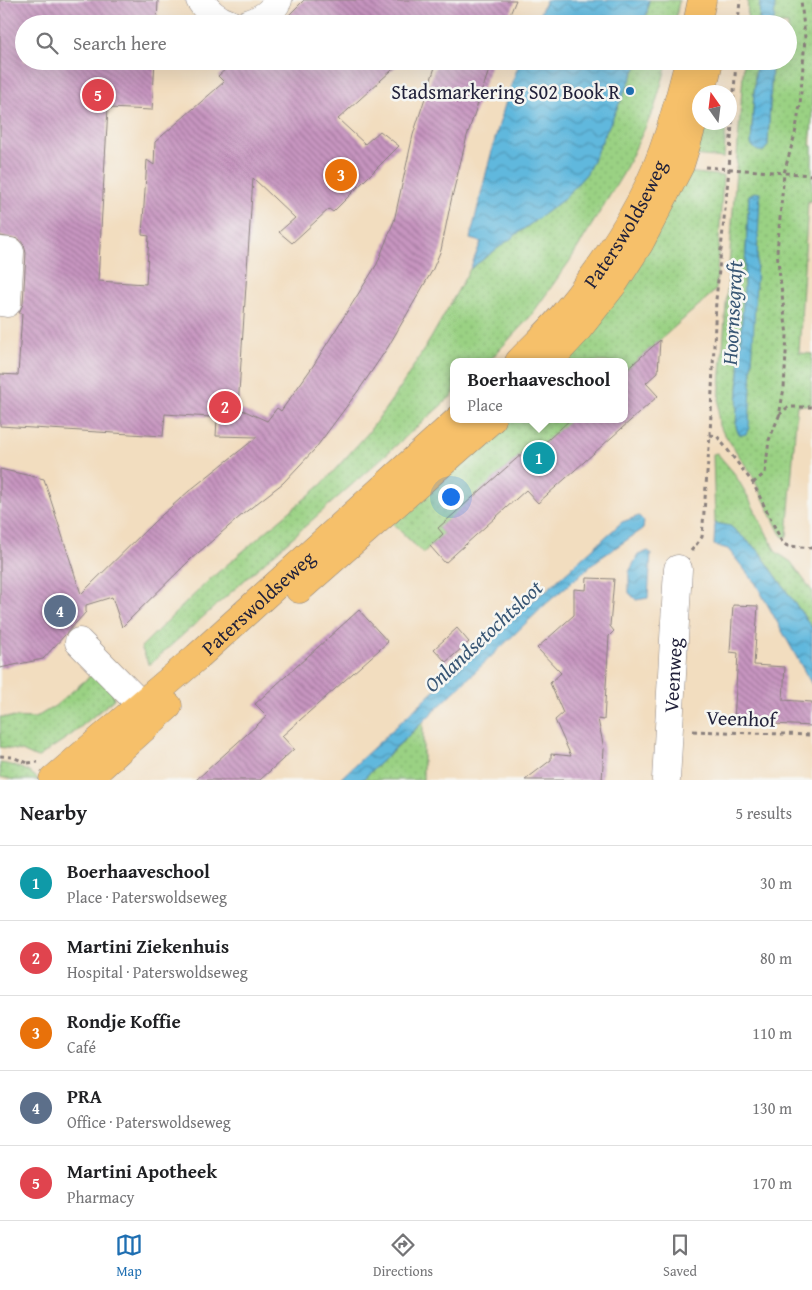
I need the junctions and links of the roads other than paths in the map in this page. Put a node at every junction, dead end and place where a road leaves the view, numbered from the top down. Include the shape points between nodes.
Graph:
1 (200, 0) edge
2 (278, 0) edge
3 (702, 0) edge
4 (720, 0) edge
5 (212, 15) edge
6 (266, 15) edge
7 (699, 15) edge
8 (718, 15) edge
9 (687, 70) edge
10 (707, 70) edge
11 (704, 85) edge
12 (692, 126) edge
13 (0, 251) edge
14 (0, 302) edge
15 (523, 358) edge
16 (552, 358) edge
17 (456, 423) edge
18 (487, 423) edge
19 (678, 569) road end
20 (79, 642) dead end
21 (148, 711) junction
22 (53, 780) edge
23 (86, 780) edge
24 (666, 780) edge

1 - 5 street
2 - 6 street
3 - 7 main road
4 - 8 main road
9 - 15 main road, Paterswoldseweg via 670,130 641,202 608,256 566,313
10 - 11 main road
12 - 16 main road, Paterswoldseweg via 680,166 639,244 614,283
13 - 14 street via 10,252 7,302
17 - 21 main road, Paterswoldseweg via 197,657
18 - 21 main road, Paterswoldseweg
19 - 24 street, Veenweg
20 - 21 street
21 - 22 main road, Paterswoldseweg
21 - 23 main road, Paterswoldseweg

